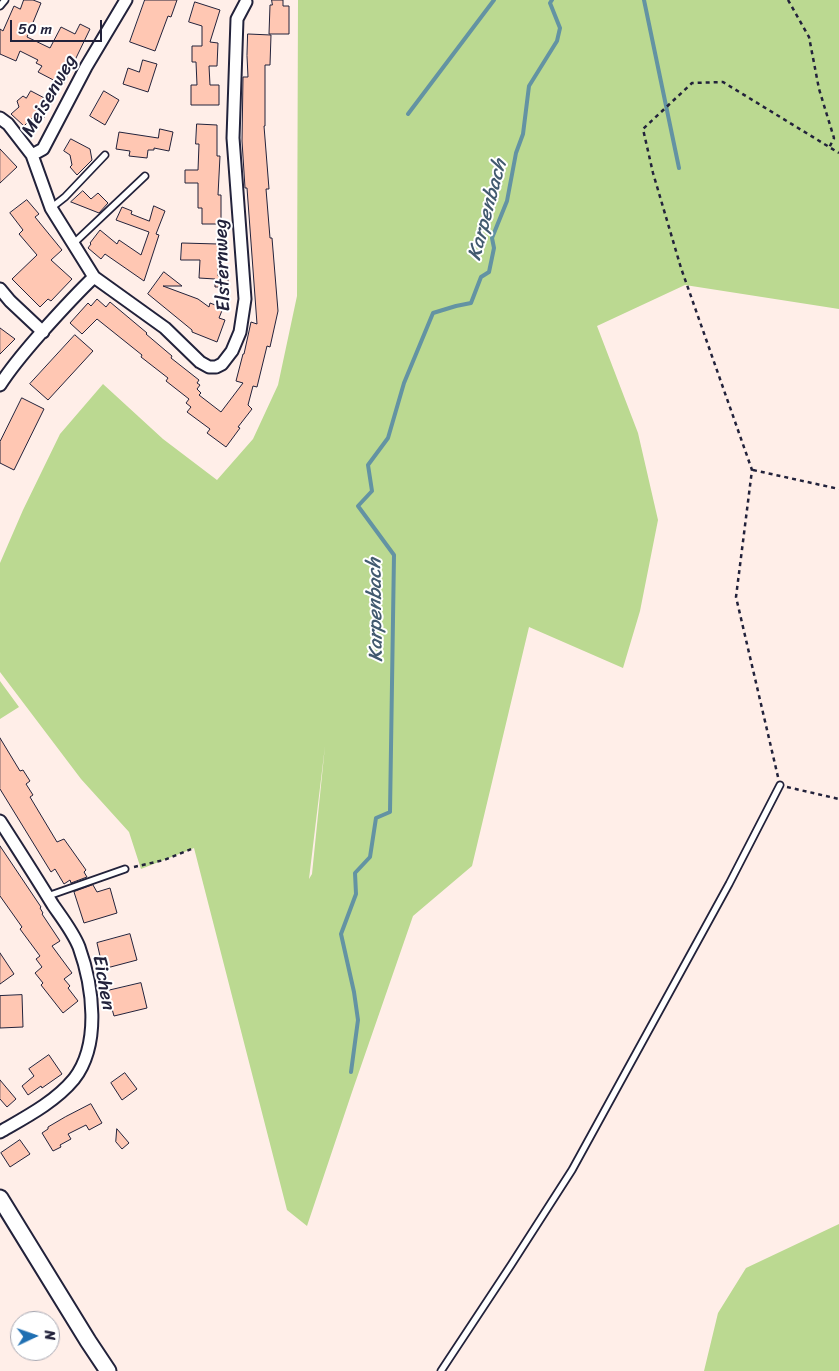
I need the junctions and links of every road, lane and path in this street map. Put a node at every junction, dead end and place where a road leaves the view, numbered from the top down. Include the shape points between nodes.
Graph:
1 (5, 0) edge
2 (126, 0) edge
3 (788, 0) edge
4 (246, 2) dead end
5 (0, 6) edge
6 (0, 118) edge
7 (829, 148) junction
8 (839, 153) edge
9 (32, 155) junction
10 (105, 155) dead end
11 (145, 176) dead end
12 (51, 208) junction
13 (73, 244) junction
14 (94, 277) junction
15 (0, 289) edge
16 (43, 332) junction
17 (0, 385) edge
18 (752, 470) junction
19 (839, 490) edge
20 (780, 786) junction
21 (839, 799) edge
22 (0, 821) edge
23 (194, 848) dead end
24 (125, 869) joint
25 (48, 896) junction
26 (0, 1132) edge
27 (0, 1198) edge
28 (108, 1371) edge
29 (441, 1371) edge

1 - 5 lane
2 - 9 street, Meisenweg via 42,150
3 - 7 path via 809,37 819,89 834,138
4 - 14 street, Elsternweg via 236,19 233,138 245,299 240,332 232,351 222,364 209,367 165,328
6 - 9 street
7 - 8 path
7 - 18 path via 723,82 692,83 643,129 681,268
9 - 12 street
10 - 12 lane
11 - 13 lane
12 - 13 street
13 - 14 street
14 - 16 street
15 - 16 street
16 - 17 street
18 - 19 path
18 - 20 path via 736,597
20 - 21 path
20 - 29 lane via 572,1170
22 - 25 street, Eichen
23 - 24 path via 164,860
24 - 25 lane
25 - 26 street, Eichen via 78,946 88,978 92,1011 89,1051 82,1067 61,1092
27 - 28 street

